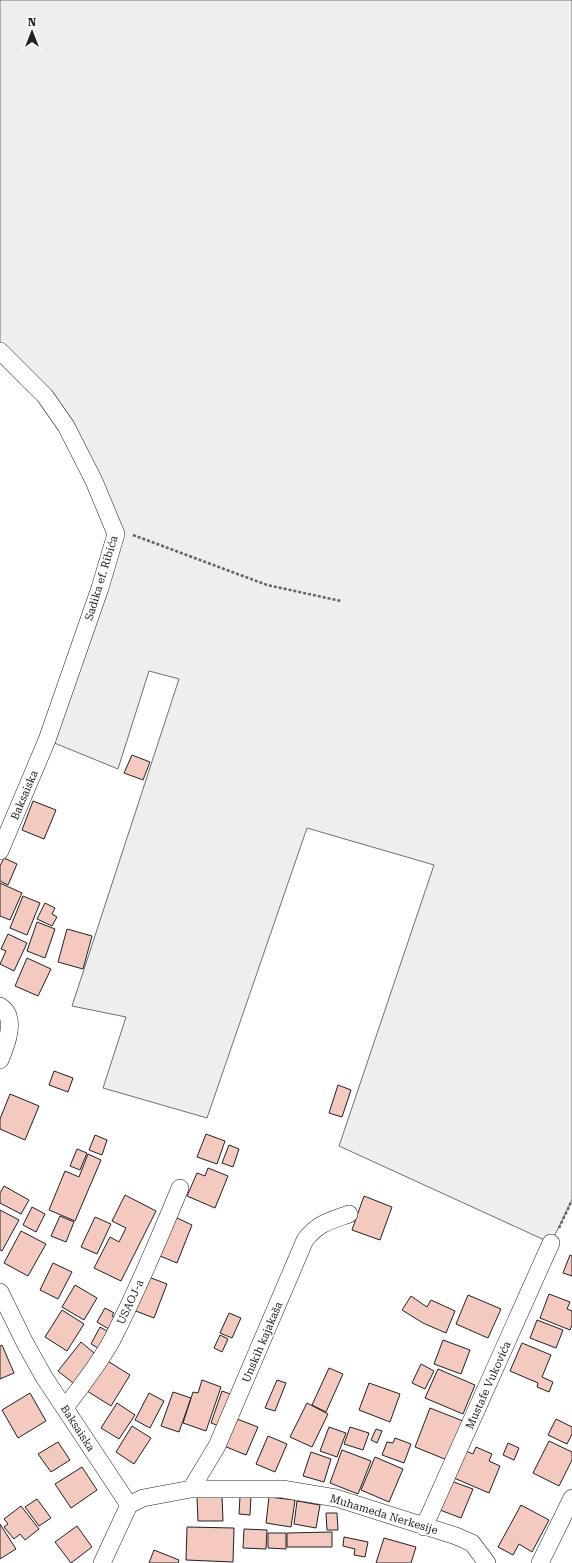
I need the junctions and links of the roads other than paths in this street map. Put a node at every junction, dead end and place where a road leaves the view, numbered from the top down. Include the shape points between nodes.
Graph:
1 (0, 351) edge
2 (47, 740) joint
3 (0, 851) edge
4 (0, 1006) edge
5 (0, 1060) edge
6 (180, 1188) dead end
7 (349, 1214) dead end
8 (552, 1243) road end
9 (0, 1292) edge
10 (65, 1408) junction
11 (191, 1489) junction
12 (572, 1498) edge
13 (129, 1505) junction
14 (424, 1526) junction
15 (102, 1563) edge
16 (487, 1563) edge
17 (540, 1563) edge

1 - 2 street, Sadika ef. Ribića via 45,396 66,426 94,481 116,534
2 - 3 street, Baksaiska
4 - 5 street via 8,1016 9,1029
6 - 10 street, USAOJ-a via 111,1341
7 - 11 street, Unskih kajakaša via 323,1223 313,1229 305,1240 217,1446
8 - 14 street, Mustafe Vukovića
9 - 10 street, Baksaiska via 44,1377
10 - 13 street, Baksaiska
11 - 13 street, Muhameda Nerkesije via 143,1498
11 - 14 street, Muhameda Nerkesije via 282,1489 328,1497
12 - 17 street
13 - 15 street
14 - 16 street, Muhameda Nerkesije via 472,1543

